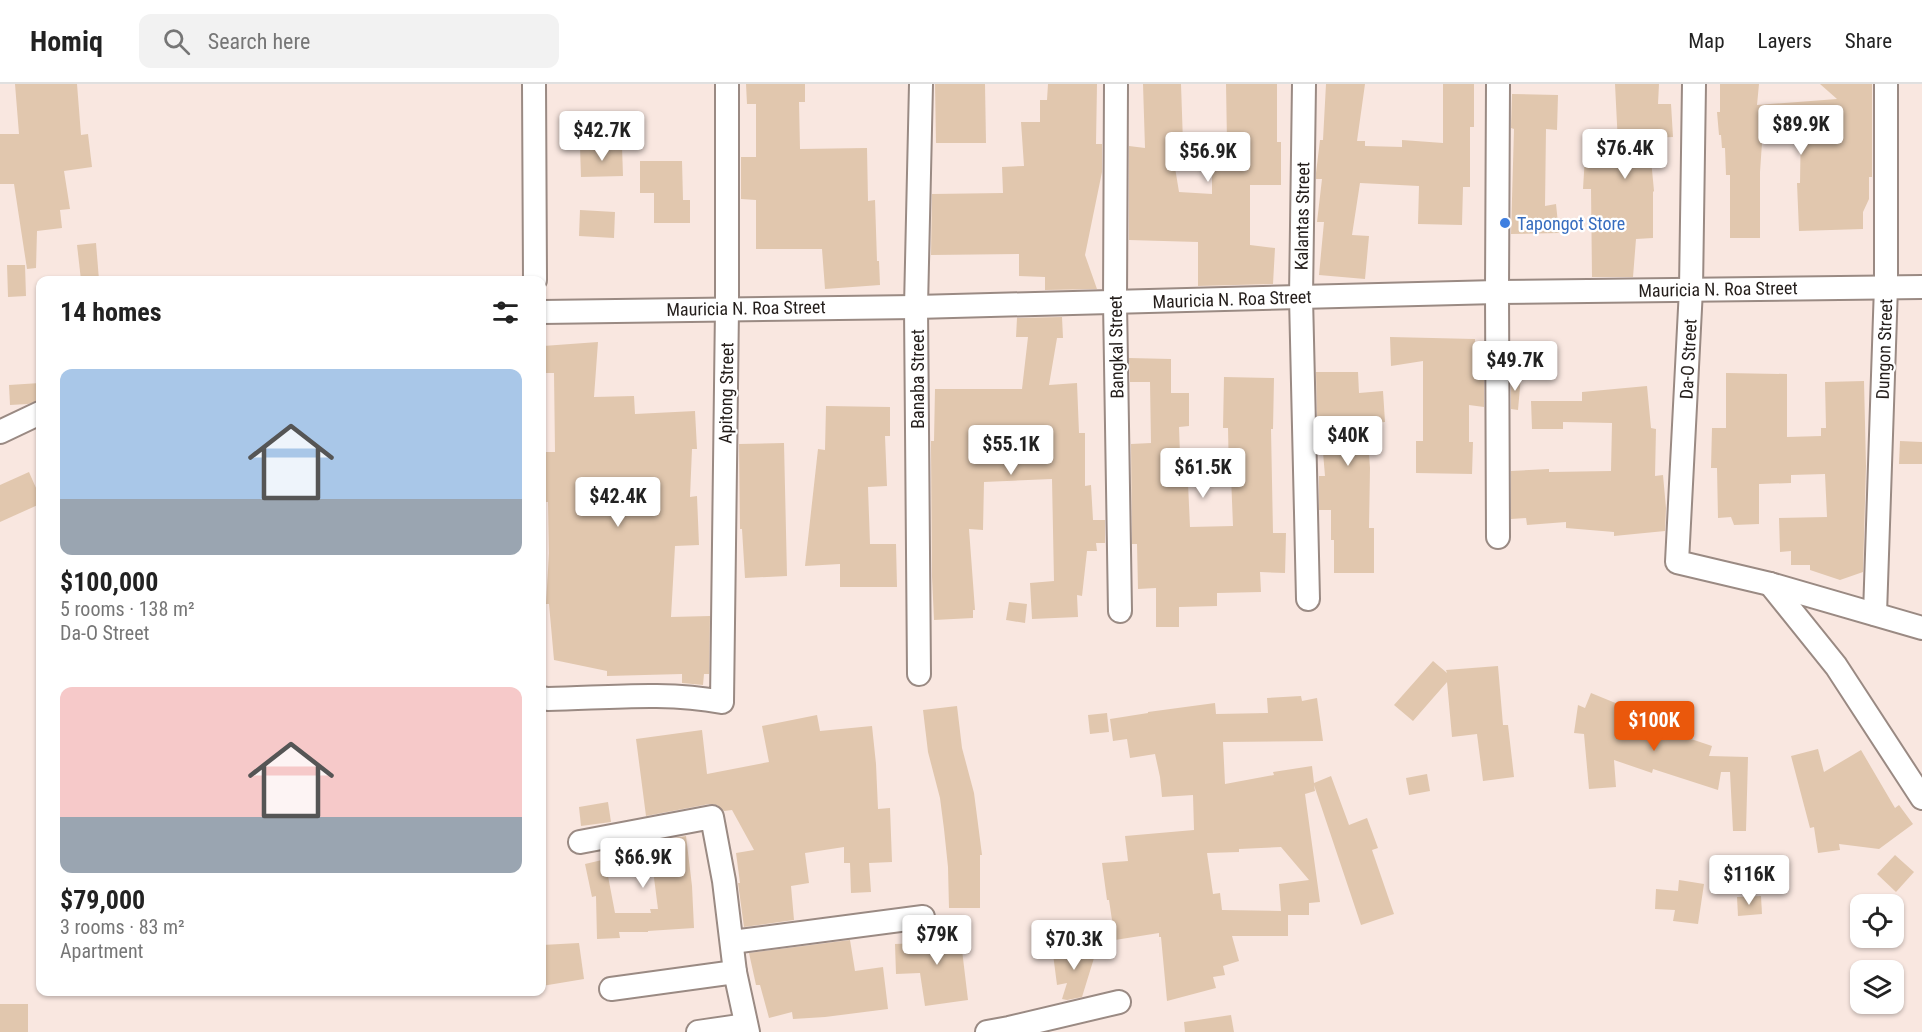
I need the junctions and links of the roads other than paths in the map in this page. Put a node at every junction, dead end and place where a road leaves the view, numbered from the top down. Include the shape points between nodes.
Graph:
1 (534, 84) edge
2 (727, 84) edge
3 (921, 84) edge
4 (1116, 84) edge
5 (1304, 84) edge
6 (1498, 84) edge
7 (1694, 84) edge
8 (1886, 84) edge
9 (535, 276) edge
10 (1886, 286) junction
11 (1922, 286) edge
12 (1691, 289) junction
13 (1497, 292) junction
14 (1300, 297) junction
15 (1115, 302) junction
16 (916, 306) junction
17 (727, 308) junction
18 (546, 312) edge
19 (36, 414) edge
20 (0, 432) edge
21 (1498, 537) dead end
22 (1770, 584) junction
23 (1308, 600) dead end
24 (1120, 611) dead end
25 (1875, 614) junction
26 (1922, 628) edge
27 (919, 674) dead end
28 (546, 698) edge
29 (1922, 798) edge
30 (580, 842) dead end
31 (923, 917) dead end
32 (732, 942) junction
33 (735, 972) junction
34 (611, 989) dead end
35 (1119, 1002) dead end
36 (747, 1028) edge
37 (1009, 1030) edge
38 (698, 1032) edge
39 (987, 1032) edge

1 - 9 street
2 - 17 street, Apitong Street
3 - 16 street, Banaba Street
4 - 15 street, Bangkal Street
5 - 14 street, Kalantas Street
6 - 13 street
7 - 12 street, Da-O Street
8 - 10 street, Dungon Street
10 - 11 street, Mauricia N. Roa Street
10 - 12 street, Mauricia N. Roa Street
10 - 25 street, Dungon Street
12 - 13 street, Mauricia N. Roa Street
12 - 22 street, Da-O Street via 1677,562
13 - 14 street, Mauricia N. Roa Street
13 - 21 street
14 - 15 street, Mauricia N. Roa Street
14 - 23 street, Kalantas Street
15 - 16 street, Mauricia N. Roa Street
15 - 24 street, Bangkal Street
16 - 17 street, Mauricia N. Roa Street
16 - 27 street, Banaba Street
17 - 18 street, Mauricia N. Roa Street
17 - 28 street, Apitong Street via 722,702 675,696
19 - 20 street
22 - 25 street
22 - 29 street via 1836,666
25 - 26 street
30 - 32 street via 712,817
31 - 32 street
32 - 33 street
33 - 34 street
33 - 36 street
35 - 37 street
36 - 38 street
37 - 39 street

